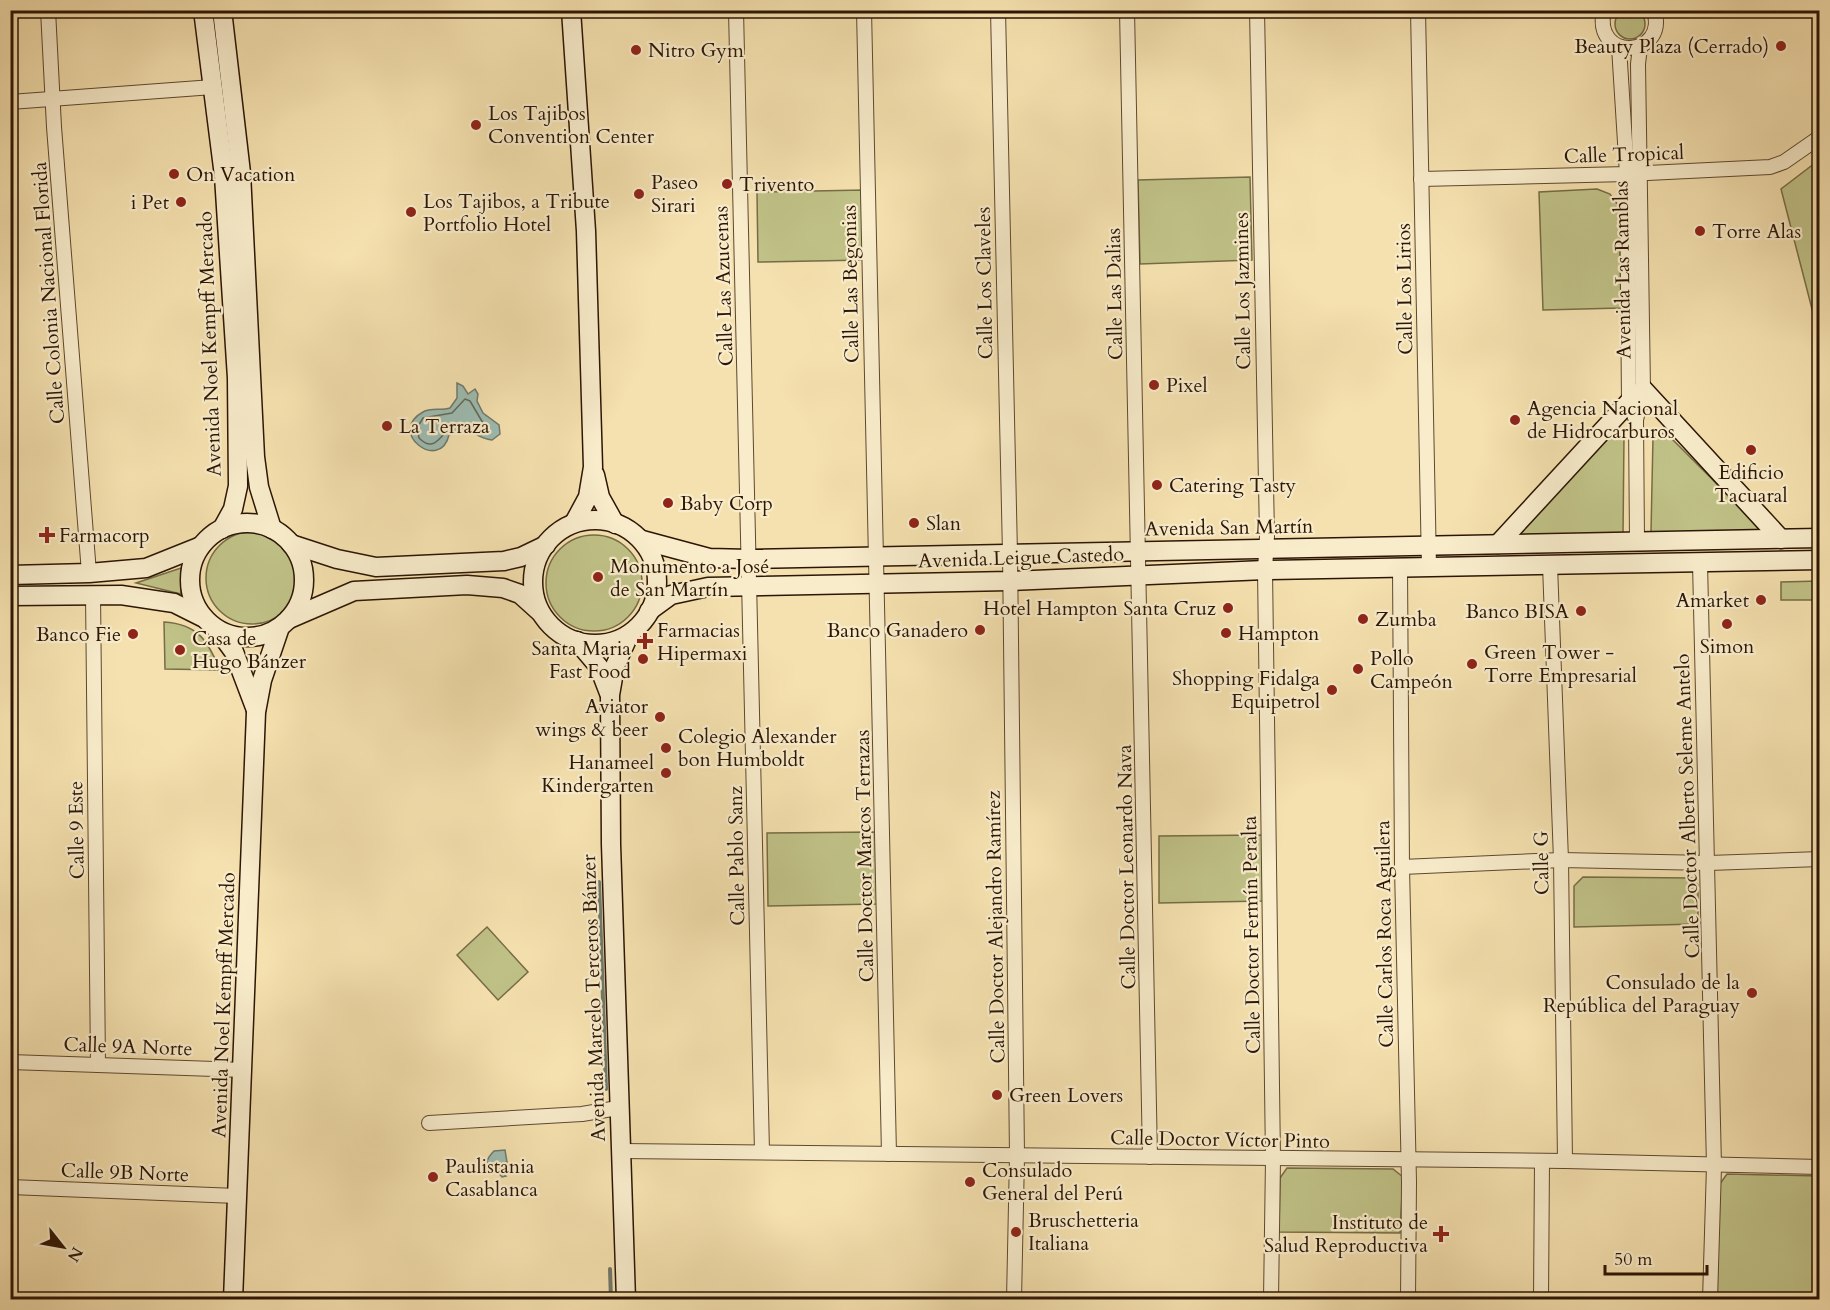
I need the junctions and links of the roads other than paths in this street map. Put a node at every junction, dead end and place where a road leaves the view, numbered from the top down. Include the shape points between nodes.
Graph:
1 (48, 10) edge
2 (203, 10) edge
3 (222, 10) edge
4 (571, 10) edge
5 (736, 10) edge
6 (864, 10) edge
7 (998, 10) edge
8 (1127, 10) edge
9 (1257, 10) edge
10 (1418, 10) edge
11 (1604, 10) edge
12 (1654, 10) edge
13 (1619, 47) junction
14 (1640, 47) junction
15 (213, 87) junction
16 (53, 100) junction
17 (10, 102) edge
18 (1820, 137) edge
19 (1633, 174) junction
20 (1421, 178) junction
21 (1643, 389) junction
22 (1629, 402) junction
23 (1636, 420) junction
24 (593, 467) junction
25 (574, 524) junction
26 (615, 524) junction
27 (222, 529) junction
28 (272, 529) junction
29 (1820, 538) edge
30 (1781, 539) junction
31 (642, 540) junction
32 (1747, 540) junction
33 (1637, 541) junction
34 (291, 544) junction
35 (1498, 544) junction
36 (546, 545) junction
37 (201, 546) junction
38 (1428, 546) junction
39 (1266, 549) junction
40 (1137, 551) junction
41 (1010, 554) junction
42 (876, 558) junction
43 (749, 560) junction
44 (1820, 560) edge
45 (1746, 562) junction
46 (1700, 563) junction
47 (1550, 566) junction
48 (1429, 567) junction
49 (1400, 568) junction
50 (1265, 570) junction
51 (89, 573) junction
52 (10, 575) edge
53 (1138, 576) junction
54 (1009, 582) junction
55 (876, 584) junction
56 (750, 588) junction
57 (93, 594) junction
58 (10, 596) edge
59 (649, 611) junction
60 (541, 612) junction
61 (202, 617) junction
62 (284, 623) junction
63 (217, 629) junction
64 (629, 635) junction
65 (577, 641) junction
66 (610, 695) junction
67 (256, 712) junction
68 (1820, 859) edge
69 (1561, 860) junction
70 (1709, 863) junction
71 (1402, 867) junction
72 (10, 1062) edge
73 (98, 1065) junction
74 (244, 1070) junction
75 (618, 1108) junction
76 (429, 1123) dead end
77 (621, 1151) junction
78 (762, 1152) junction
79 (889, 1154) junction
80 (1017, 1156) junction
81 (1150, 1157) junction
82 (1273, 1159) junction
83 (1408, 1161) junction
84 (1542, 1161) junction
85 (1565, 1161) junction
86 (1714, 1166) junction
87 (1820, 1167) edge
88 (10, 1187) edge
89 (237, 1196) junction
90 (233, 1299) edge
91 (626, 1299) edge
92 (1014, 1299) edge
93 (1271, 1299) edge
94 (1408, 1299) edge
95 (1541, 1299) edge
96 (1710, 1299) edge

1 - 16 street, Calle Colonia Nacional Florida
2 - 15 main road, Avenida Noel Kempff Mercado
3 - 28 main road, Avenida Noel Kempff Mercado via 242,173 255,457
4 - 24 main road via 586,231
5 - 43 street, Calle Las Azucenas
6 - 42 street, Calle Las Begonias
7 - 41 street, Calle Los Claveles
8 - 40 street, Calle Las Dalias
9 - 39 street, Calle Los Jazmines
10 - 20 street, Calle Los Lirios
11 - 13 street via 1604,32
12 - 14 street via 1655,30
13 - 14 street
13 - 19 street, Avenida Las Ramblas
14 - 19 street, Avenida Las Ramblas
15 - 16 street
15 - 27 main road, Avenida Noel Kempff Mercado via 231,260 239,434 238,486 233,509
16 - 17 street
16 - 51 street, Calle Colonia Nacional Florida
18 - 19 street, Calle Tropical via 1779,166
19 - 20 street, Calle Tropical
19 - 21 street, Avenida Las Ramblas
19 - 22 street, Avenida Las Ramblas
20 - 38 street, Calle Los Lirios
21 - 23 street, Avenida Las Ramblas
21 - 30 main road
22 - 23 street, Avenida Las Ramblas
22 - 35 main road
23 - 33 street, Avenida Las Ramblas
24 - 25 main road via 588,497
24 - 26 main road via 600,497
25 - 26 main road via 595,520
25 - 36 main road
26 - 31 main road
27 - 28 main road via 238,523 256,523
27 - 37 main road
28 - 34 main road
29 - 30 main road, Avenida San Martín
30 - 32 main road, Avenida San Martín
31 - 43 main road, Avenida San Martín via 709,558
31 - 59 main road via 656,577
32 - 33 main road, Avenida San Martín
32 - 45 main road
33 - 35 main road, Avenida San Martín
34 - 36 main road via 375,567 504,561 521,558
34 - 62 main road via 304,574 301,598
35 - 38 main road, Avenida San Martín
36 - 60 main road via 533,578
37 - 51 main road via 146,568
37 - 61 main road via 189,581
38 - 39 main road, Avenida San Martín
38 - 48 street, Calle Los Lirios
39 - 40 main road, Avenida San Martín
39 - 50 street, Calle Los Jazmines
40 - 41 main road, Avenida San Martín
40 - 53 street, Calle Las Dalias
41 - 42 main road, Avenida San Martín
41 - 54 street, Calle Doctor Alejandro Ramírez
42 - 43 main road, Avenida San Martín
42 - 55 street, Calle Doctor Marcos Terrazas
43 - 56 street, Calle Pablo Sanz
44 - 45 main road
45 - 46 main road
46 - 47 main road
46 - 70 street, Calle Doctor Alberto Seleme Antelo
47 - 48 main road
47 - 69 street, Calle G
48 - 49 main road
49 - 50 main road, Avenida Leigue Castedo
49 - 71 street, Calle Carlos Roca Aguilera
50 - 53 main road, Avenida Leigue Castedo
50 - 82 street, Calle Doctor Fermín Peralta
51 - 52 main road
53 - 54 main road, Avenida Leigue Castedo
53 - 81 street, Calle Doctor Leonardo Nava
54 - 55 main road, Avenida Leigue Castedo
54 - 80 street, Calle Doctor Alejandro Ramírez
55 - 56 main road, Avenida Leigue Castedo
55 - 79 street, Calle Doctor Marcos Terrazas
56 - 59 main road, Avenida Leigue Castedo via 688,590
56 - 78 street, Calle Pablo Sanz
57 - 58 main road
57 - 61 main road via 174,603
57 - 73 street, Calle 9 Este
59 - 64 main road
60 - 62 main road via 519,594 503,588 467,585 354,591
60 - 65 main road via 551,625
61 - 63 main road
62 - 63 main road via 265,634 249,637 232,636
62 - 67 main road, Avenida Noel Kempff Mercado via 262,680
63 - 67 main road, Avenida Noel Kempff Mercado via 234,652
64 - 65 main road via 602,644
64 - 66 main road, Avenida Marcelo Terceros Bánzer via 615,666
65 - 66 main road, Avenida Marcelo Terceros Bánzer via 599,667
66 - 75 main road, Avenida Marcelo Terceros Bánzer
67 - 74 main road, Avenida Noel Kempff Mercado
68 - 70 street
69 - 70 street
69 - 71 street
69 - 85 street, Calle G
70 - 86 street, Calle Doctor Alberto Seleme Antelo
71 - 83 street, Calle Carlos Roca Aguilera
72 - 73 street, Calle 9A Norte
73 - 74 street, Calle 9A Norte
74 - 89 main road, Avenida Noel Kempff Mercado
75 - 76 street via 582,1114
75 - 77 main road, Avenida Marcelo Terceros Bánzer
77 - 78 street, Calle Doctor Víctor Pinto
77 - 91 main road, Avenida Marcelo Terceros Bánzer
78 - 79 street, Calle Doctor Víctor Pinto
79 - 80 street, Calle Doctor Víctor Pinto
80 - 81 street, Calle Doctor Víctor Pinto
80 - 92 street, Calle Doctor Alejandro Ramírez
81 - 82 street, Calle Doctor Víctor Pinto
82 - 83 street, Calle Doctor Víctor Pinto
82 - 93 street, Calle Doctor Fermín Peralta
83 - 84 street, Calle Doctor Víctor Pinto
83 - 94 street, Calle Carlos Roca Aguilera
84 - 85 street, Calle Doctor Víctor Pinto
84 - 95 street
85 - 86 street, Calle Doctor Víctor Pinto
86 - 87 street, Calle Doctor Víctor Pinto
86 - 96 street, Calle Doctor Alberto Seleme Antelo
88 - 89 street, Calle 9B Norte
89 - 90 main road, Avenida Noel Kempff Mercado

